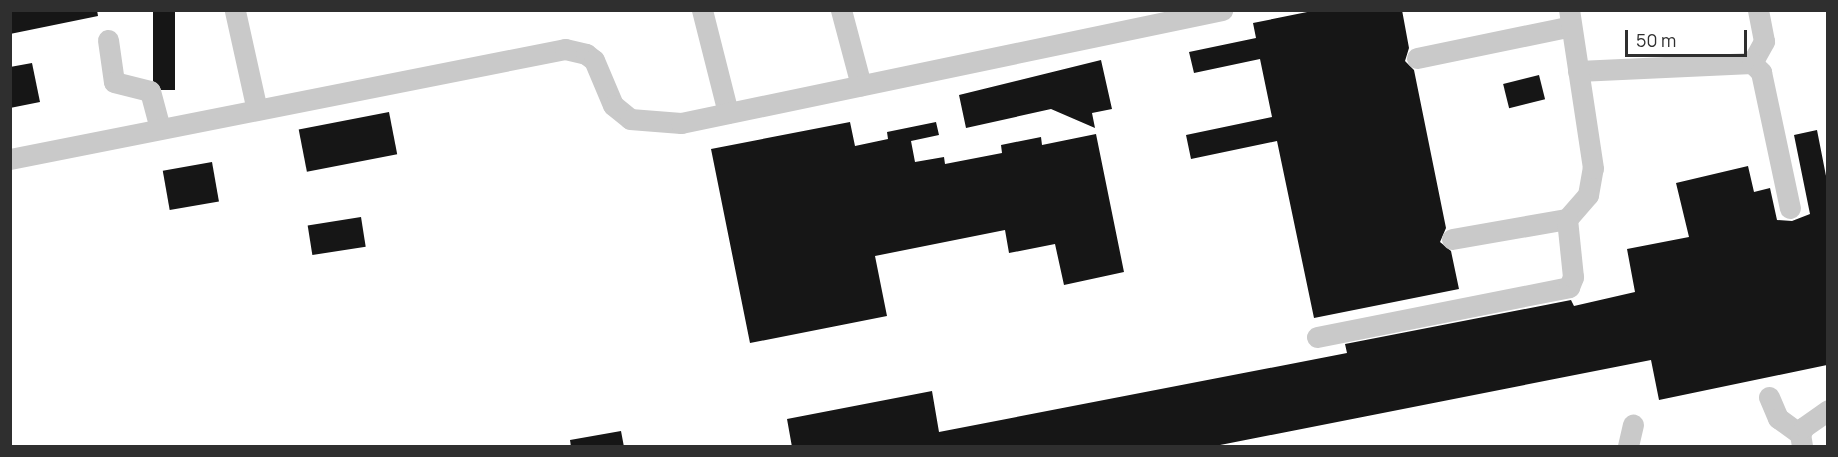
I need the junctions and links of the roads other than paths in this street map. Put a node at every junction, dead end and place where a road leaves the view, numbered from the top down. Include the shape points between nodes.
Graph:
1 (235, 10) edge
2 (702, 10) edge
3 (841, 10) edge
4 (1222, 10) edge
5 (1758, 10) edge
6 (1570, 18) edge
7 (108, 40) dead end
8 (1417, 58) dead end
9 (1752, 63) junction
10 (1578, 71) junction
11 (861, 85) junction
12 (257, 110) junction
13 (728, 113) junction
14 (160, 129) junction
15 (10, 159) edge
16 (1790, 208) dead end
17 (1567, 219) junction
18 (1452, 239) dead end
19 (1317, 337) dead end
20 (1768, 397) dead end
21 (1827, 410) edge
22 (1633, 424) dead end
23 (1801, 441) edge
24 (1628, 447) edge

1 - 12 lane
2 - 13 lane
3 - 11 lane
4 - 11 lane
5 - 9 lane via 1764,41
6 - 8 lane
6 - 10 lane
7 - 14 lane via 114,82 150,91
9 - 10 lane
9 - 16 lane via 1761,72
10 - 17 lane via 1593,168 1588,195
11 - 13 lane
12 - 13 lane via 565,49 594,60 613,105 630,119 681,123
12 - 14 lane
14 - 15 lane
17 - 18 lane
17 - 19 lane via 1573,277 1569,287
20 - 23 lane via 1778,418
21 - 23 lane via 1810,419
22 - 24 lane

